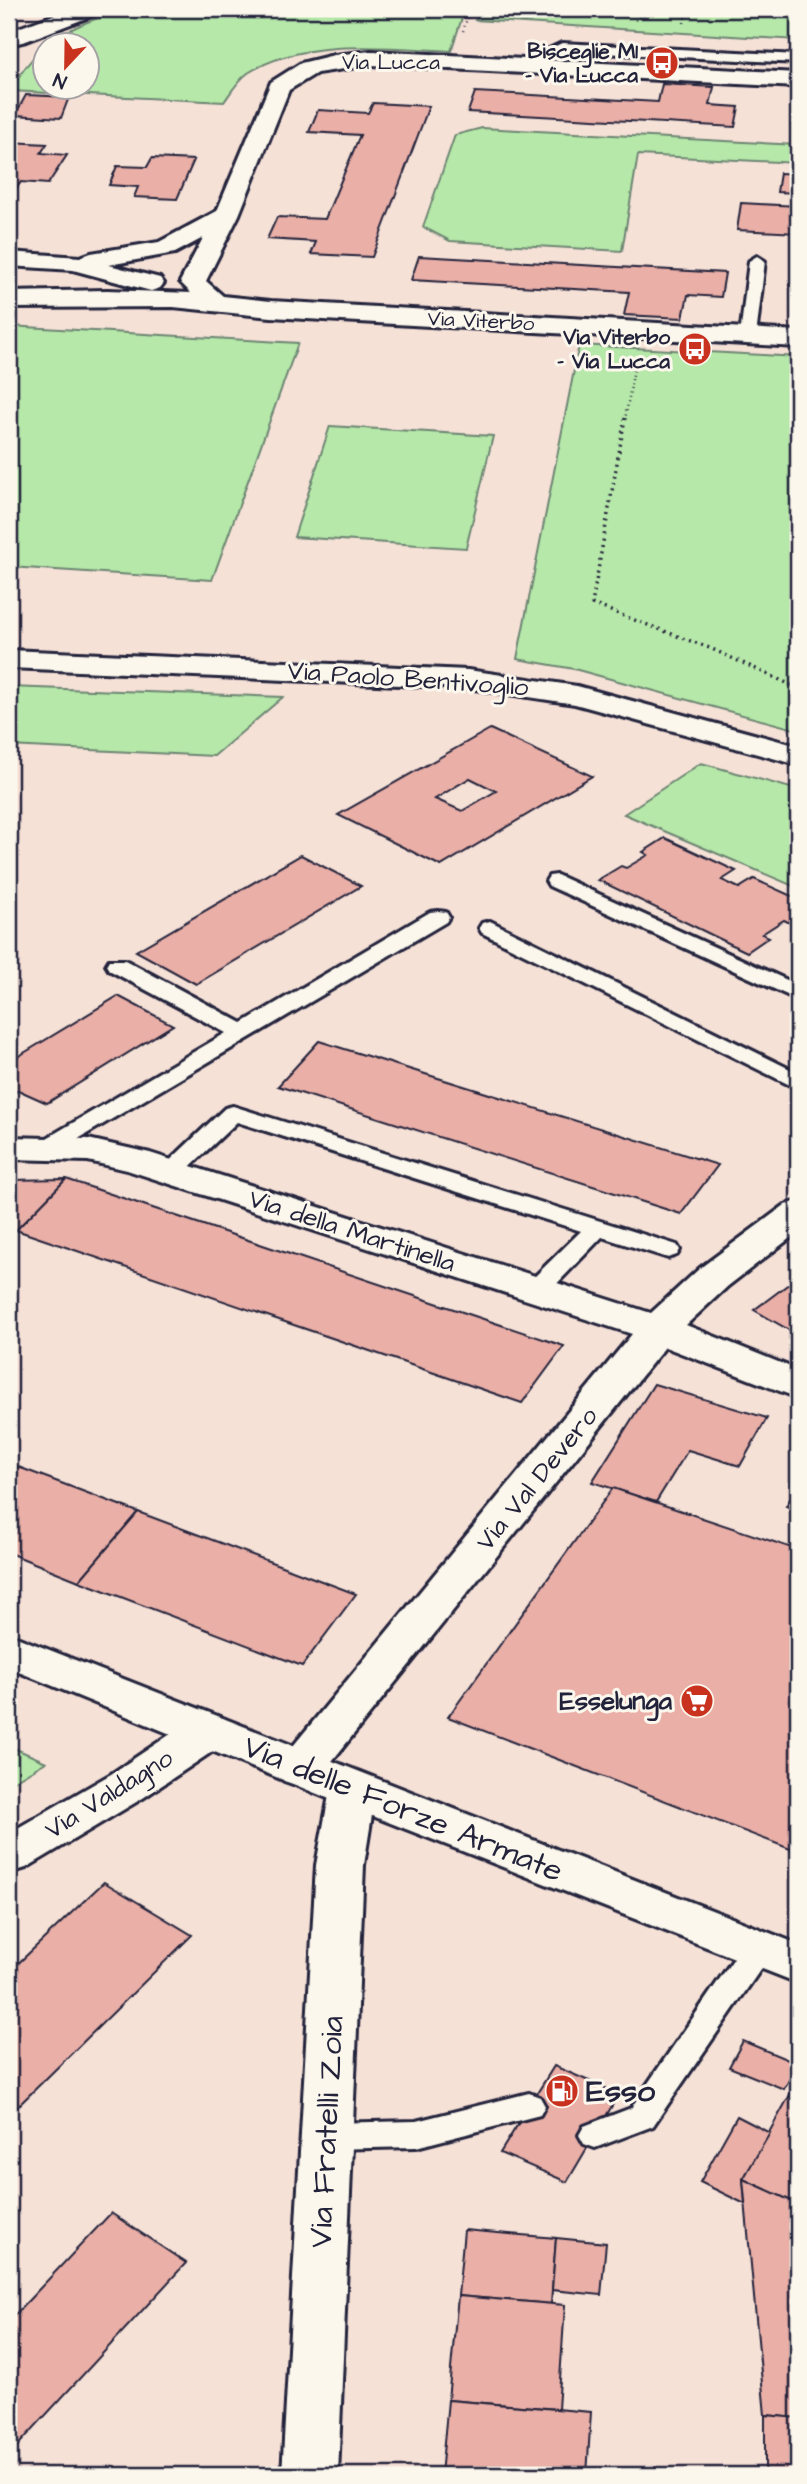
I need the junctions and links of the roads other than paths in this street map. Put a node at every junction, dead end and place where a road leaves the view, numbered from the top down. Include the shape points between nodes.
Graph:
1 (44, 9) edge
2 (89, 9) edge
3 (13, 42) edge
4 (798, 59) edge
5 (522, 65) junction
6 (798, 79) edge
7 (227, 215) junction
8 (11, 258) edge
9 (757, 261) dead end
10 (73, 263) junction
11 (9, 287) edge
12 (81, 296) junction
13 (9, 300) edge
14 (214, 301) junction
15 (748, 337) junction
16 (798, 340) edge
17 (9, 659) edge
18 (798, 756) edge
19 (557, 881) dead end
20 (438, 918) dead end
21 (490, 928) dead end
22 (117, 965) dead end
23 (798, 993) edge
24 (241, 1032) junction
25 (798, 1082) edge
26 (26, 1149) edge
27 (171, 1172) junction
28 (798, 1213) edge
29 (597, 1228) junction
30 (668, 1250) dead end
31 (535, 1291) junction
32 (658, 1329) junction
33 (798, 1385) edge
34 (9, 1650) edge
35 (209, 1731) junction
36 (300, 1769) junction
37 (353, 1790) junction
38 (9, 1855) edge
39 (778, 1956) edge
40 (529, 2106) dead end
41 (595, 2135) dead end
42 (327, 2136) junction
43 (310, 2475) edge

1 - 3 street
2 - 3 street
4 - 5 lane, Via Lucca via 562,47
5 - 6 street, Via Lucca
5 - 7 street, Via Lucca via 370,58 324,64 292,75 279,87
7 - 10 street via 166,248
7 - 14 street, Via Lucca via 193,282
8 - 10 street, Via Viterbo
9 - 15 lane
10 - 14 street, Via Viterbo
11 - 12 street, Via Viterbo
12 - 13 street, Via Viterbo
12 - 14 street, Via Viterbo
14 - 15 street, Via Viterbo via 271,309
15 - 16 street, Via Viterbo
17 - 18 street, Via Paolo Bentivoglio via 519,685 577,695
19 - 23 lane
20 - 24 lane, Via della Martinella
21 - 25 lane
22 - 24 lane
24 - 26 lane, Via della Martinella
26 - 27 street, Via della Martinella via 88,1150
27 - 29 lane via 233,1113
27 - 31 street, Via della Martinella
28 - 32 street, Via Val Devero via 714,1278
29 - 30 lane
29 - 31 lane
31 - 32 street, Via della Martinella
32 - 33 street, Via della Martinella
32 - 36 street, Via Val Devero
34 - 35 street, Via delle Forze Armate
35 - 36 street, Via delle Forze Armate
35 - 38 street, Via Valdagno via 127,1786
36 - 37 street, Via delle Forze Armate
37 - 39 street, Via delle Forze Armate
37 - 42 street, Via Fratelli Zoia via 340,1865
39 - 41 lane via 642,2117
40 - 42 lane via 416,2134
42 - 43 street, Via Fratelli Zoia

